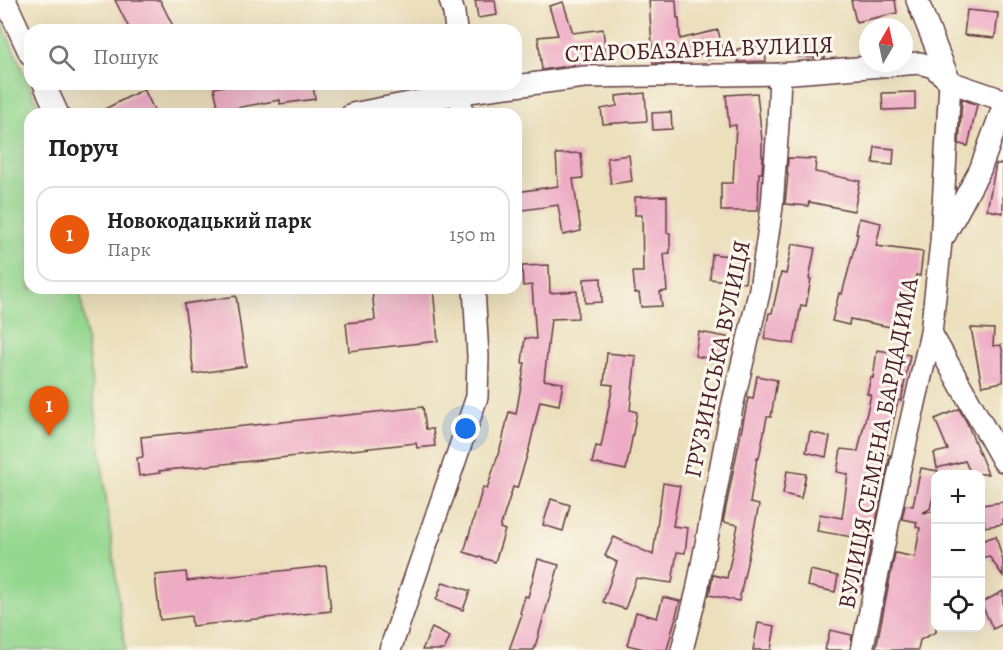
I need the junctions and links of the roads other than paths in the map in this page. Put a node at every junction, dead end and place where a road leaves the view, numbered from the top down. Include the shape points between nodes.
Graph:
1 (5, 0) edge
2 (450, 0) edge
3 (917, 0) edge
4 (455, 24) edge
5 (24, 41) edge
6 (780, 74) junction
7 (950, 82) junction
8 (522, 87) edge
9 (47, 90) edge
10 (504, 90) edge
11 (461, 97) edge
12 (1003, 100) edge
13 (55, 108) edge
14 (390, 108) edge
15 (1003, 108) edge
16 (941, 242) junction
17 (474, 294) edge
18 (931, 333) junction
19 (1003, 461) edge
20 (390, 650) edge
21 (682, 650) edge
22 (862, 650) edge

1 - 5 street
2 - 4 street
3 - 7 street, ВУЛИЦЯ СЕМЕНА БАРДАДИМА
6 - 7 street, СТАРОБАЗАРНА ВУЛИЦЯ via 920,63 933,67
6 - 8 street, СТАРОБАЗАРНА ВУЛИЦЯ via 584,77
6 - 21 street, ГРУЗИНСЬКА ВУЛИЦЯ via 772,207 760,290
7 - 12 street, СТАРОБАЗАРНА ВУЛИЦЯ
7 - 16 street, ВУЛИЦЯ СЕМЕНА БАРДАДИМА
9 - 13 street
10 - 11 street, СТАРОБАЗАРНА ВУЛИЦЯ
11 - 14 street, СТАРОБАЗАРНА ВУЛИЦЯ
15 - 16 street via 980,170
16 - 18 street, ВУЛИЦЯ СЕМЕНА БАРДАДИМА
17 - 20 street via 477,397
18 - 19 street
18 - 22 street, ВУЛИЦЯ СЕМЕНА БАРДАДИМА

